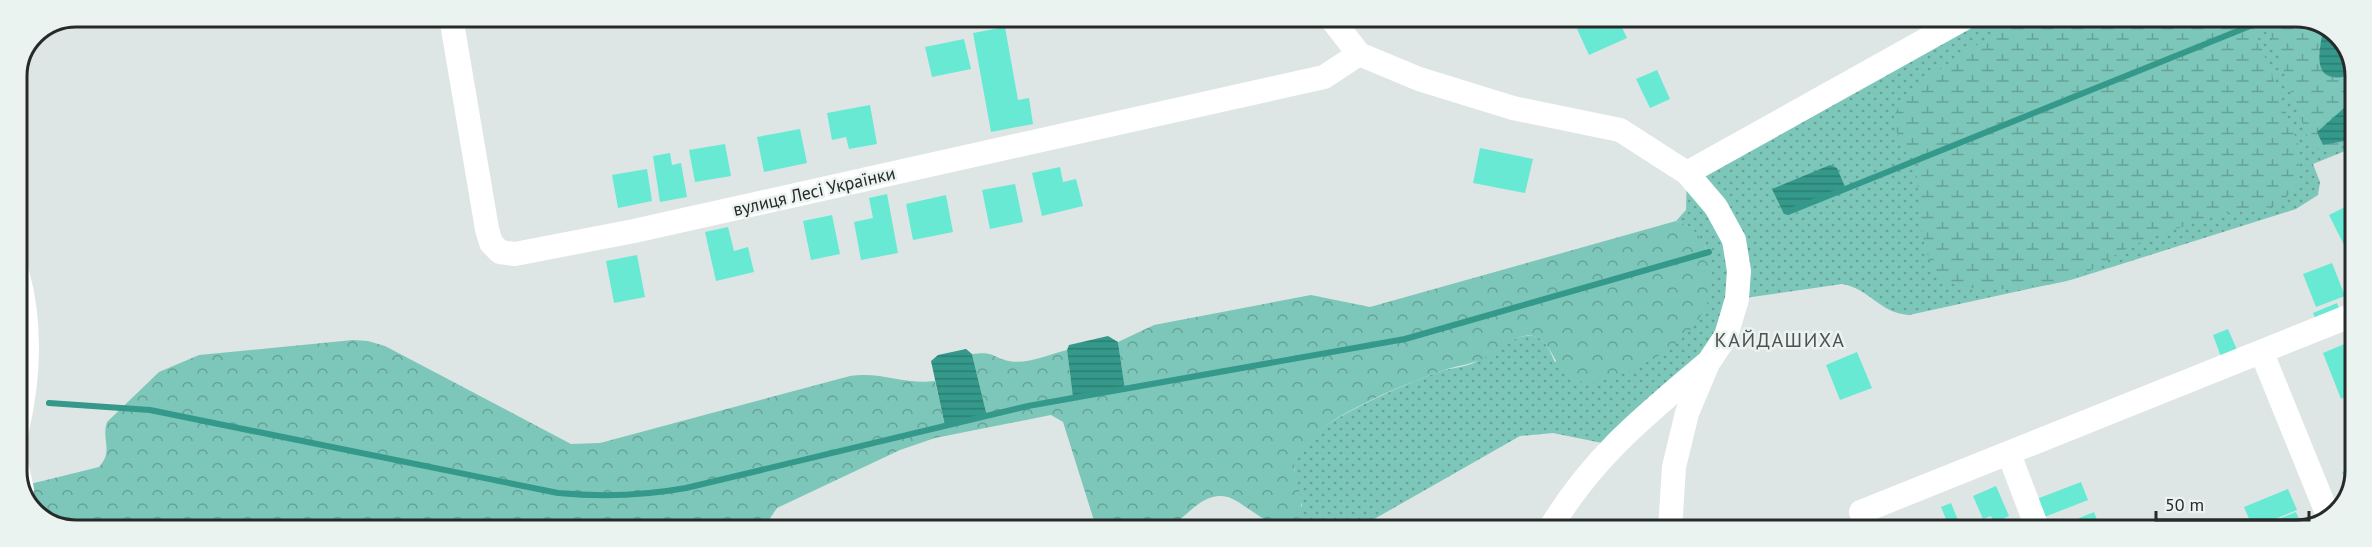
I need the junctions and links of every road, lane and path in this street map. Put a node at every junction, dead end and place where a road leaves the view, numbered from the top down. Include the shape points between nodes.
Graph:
1 (453, 27) edge
2 (1338, 27) edge
3 (1949, 27) edge
4 (1359, 54) junction
5 (1687, 173) junction
6 (2345, 318) edge
7 (27, 325) edge
8 (2262, 353) junction
9 (1708, 363) junction
10 (27, 370) edge
11 (2009, 454) junction
12 (2326, 510) edge
13 (1862, 512) dead end
14 (1555, 520) edge
15 (1670, 520) edge
16 (2034, 520) edge

1 - 4 street, вулиця Лесі Українки via 487,229 491,243 500,252 515,254 1324,77
2 - 4 street
3 - 5 street
4 - 5 street via 1419,79 1513,108 1620,130
5 - 9 street via 1716,207 1734,240 1739,270 1737,299 1726,336
6 - 8 street
7 - 10 street
8 - 11 street
8 - 12 street
9 - 14 street via 1612,445 1571,493
9 - 15 street via 1679,445
11 - 13 street
11 - 16 street

